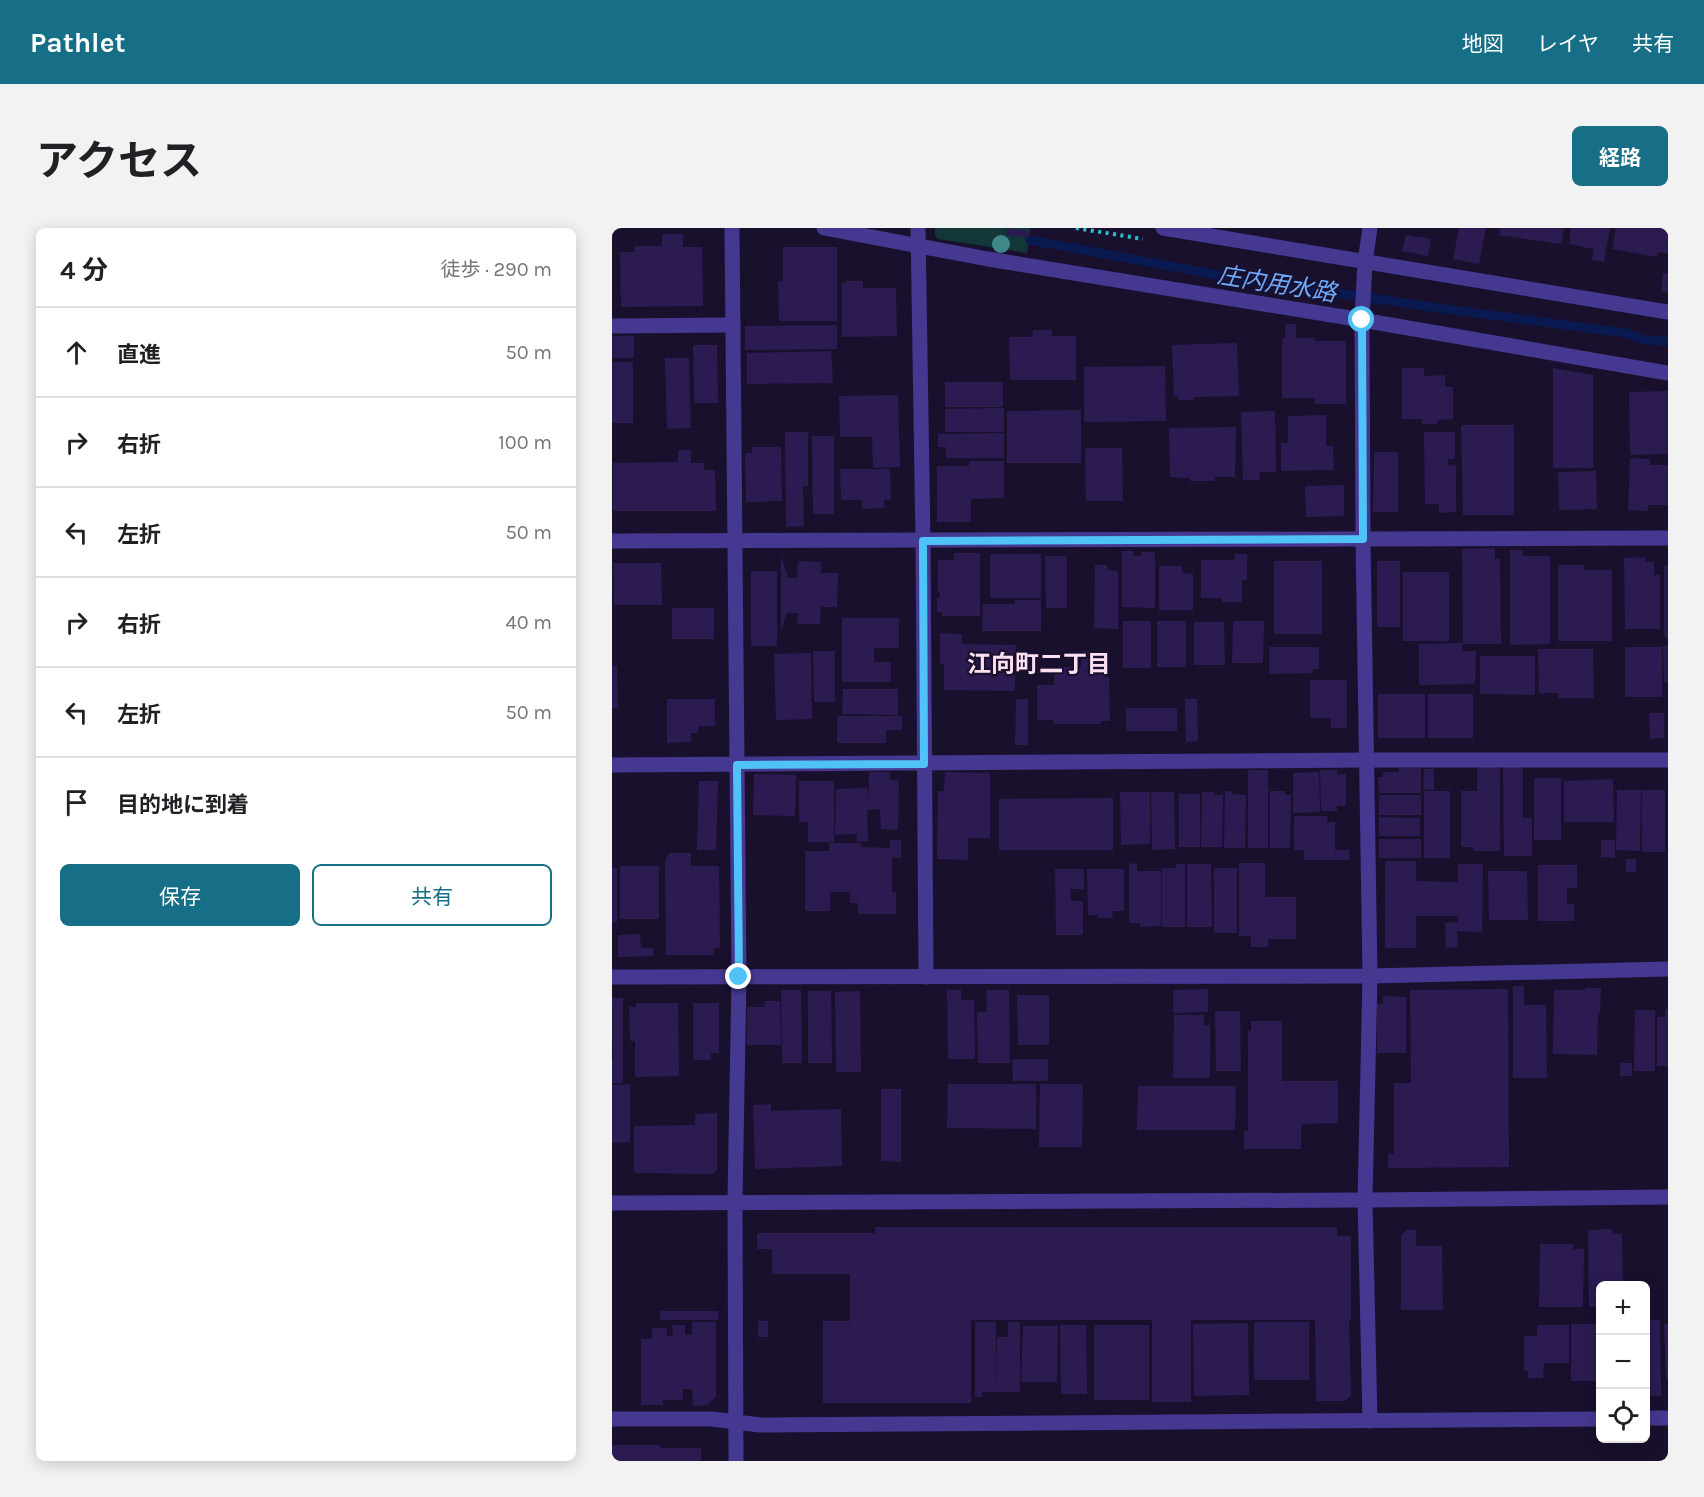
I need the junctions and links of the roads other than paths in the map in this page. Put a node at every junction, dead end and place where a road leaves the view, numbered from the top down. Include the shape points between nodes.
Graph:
1 (732, 228) edge
2 (824, 228) edge
3 (918, 228) edge
4 (1163, 228) edge
5 (1370, 228) edge
6 (919, 247) junction
7 (1365, 262) junction
8 (1668, 312) edge
9 (1362, 320) junction
10 (733, 325) junction
11 (612, 326) edge
12 (1668, 373) edge
13 (1668, 538) edge
14 (1363, 539) junction
15 (735, 541) junction
16 (923, 541) junction
17 (612, 542) edge
18 (1367, 760) junction
19 (1668, 760) edge
20 (924, 764) junction
21 (612, 765) edge
22 (737, 765) junction
23 (1668, 969) edge
24 (1370, 976) junction
25 (612, 977) edge
26 (739, 977) junction
27 (926, 977) junction
28 (1668, 1197) edge
29 (1365, 1200) junction
30 (735, 1201) junction
31 (612, 1203) edge
32 (1650, 1418) edge
33 (1668, 1418) edge
34 (612, 1419) edge
35 (1596, 1419) edge
36 (1370, 1421) junction
37 (736, 1422) junction
38 (736, 1461) edge

1 - 10 street
2 - 6 street
3 - 6 street
4 - 7 street
5 - 7 street
6 - 9 street
6 - 16 street
7 - 8 street
7 - 9 street
9 - 12 street
9 - 14 street
10 - 11 street
10 - 15 street
13 - 14 street
14 - 16 street
14 - 18 street
15 - 16 street
15 - 17 street
15 - 22 street
16 - 20 street
18 - 19 street
18 - 20 street
18 - 24 street
20 - 22 street
20 - 27 street
21 - 22 street
22 - 26 street
23 - 24 street
24 - 27 street
24 - 29 street
25 - 26 street
26 - 27 street
26 - 30 street
28 - 29 street
29 - 30 street
29 - 36 street
30 - 31 street
30 - 37 street
32 - 33 street
34 - 37 street
35 - 36 street
36 - 37 street via 772,1425
37 - 38 street

